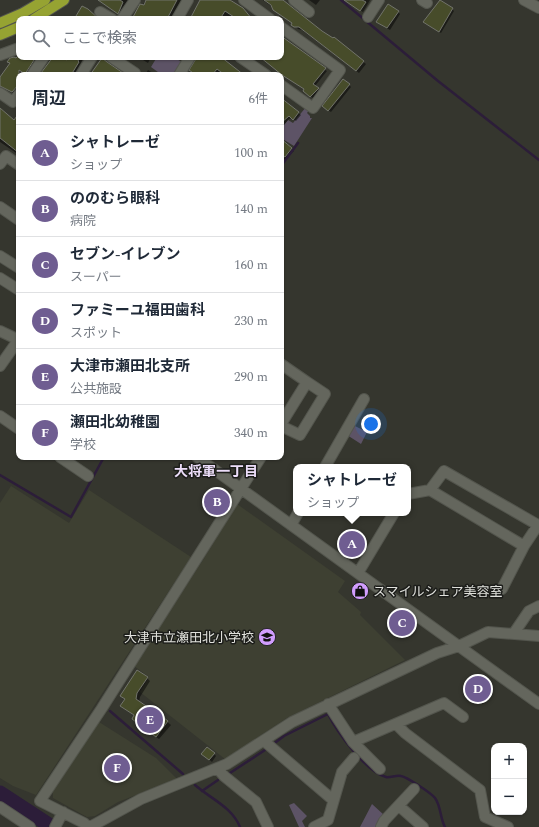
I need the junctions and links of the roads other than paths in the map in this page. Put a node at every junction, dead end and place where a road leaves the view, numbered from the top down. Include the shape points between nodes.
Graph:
1 (45, 0) edge
2 (64, 0) edge
3 (135, 0) edge
4 (188, 0) edge
5 (244, 0) edge
6 (294, 0) edge
7 (379, 0) edge
8 (524, 0) edge
9 (539, 8) edge
10 (100, 12) dead end
11 (309, 12) dead end
12 (16, 16) edge
13 (17, 16) edge
14 (39, 16) edge
15 (107, 16) edge
16 (124, 16) edge
17 (178, 16) edge
18 (266, 16) edge
19 (368, 17) dead end
20 (0, 24) edge
21 (16, 28) edge
22 (284, 29) edge
23 (0, 35) edge
24 (16, 49) edge
25 (0, 55) edge
26 (42, 60) edge
27 (90, 60) edge
28 (116, 60) edge
29 (188, 60) edge
30 (244, 60) edge
31 (34, 72) edge
32 (83, 72) edge
33 (134, 72) edge
34 (181, 72) edge
35 (262, 72) edge
36 (284, 88) edge
37 (0, 92) edge
38 (16, 98) edge
39 (2, 157) edge
40 (16, 164) edge
41 (0, 207) edge
42 (16, 218) edge
43 (0, 256) edge
44 (16, 266) edge
45 (0, 278) edge
46 (16, 288) edge
47 (0, 331) edge
48 (16, 339) edge
49 (16, 344) edge
50 (0, 366) edge
51 (284, 366) edge
52 (307, 382) junction
53 (364, 399) dead end
54 (0, 416) edge
55 (284, 420) edge
56 (16, 427) edge
57 (284, 427) edge
58 (64, 460) edge
59 (201, 460) edge
60 (259, 460) edge
61 (327, 464) edge
62 (88, 476) dead end
63 (242, 490) junction
64 (430, 490) junction
65 (411, 493) edge
66 (296, 516) edge
67 (392, 516) edge
68 (538, 524) edge
69 (291, 525) junction
70 (524, 546) junction
71 (358, 573) junction
72 (502, 589) dead end
73 (539, 606) edge
74 (514, 633) junction
75 (539, 636) edge
76 (459, 646) junction
77 (328, 704) junction
78 (539, 704) edge
79 (463, 717) dead end
80 (396, 724) junction
81 (353, 742) junction
82 (268, 744) junction
83 (354, 758) dead end
84 (218, 768) junction
85 (380, 768) dead end
86 (414, 789) dead end
87 (333, 800) junction
88 (399, 806) junction
89 (0, 807) edge
90 (63, 813) junction
91 (30, 827) edge
92 (55, 827) edge
93 (89, 827) edge
94 (268, 827) edge
95 (314, 827) edge
96 (381, 827) edge
97 (423, 827) edge
98 (508, 827) edge

1 - 13 main road
2 - 14 main road
3 - 16 street
4 - 17 street
5 - 18 street
6 - 11 street
7 - 19 street
8 - 9 street
10 - 15 street
12 - 20 main road
21 - 23 main road
22 - 36 street via 340,70 314,108
24 - 25 street
26 - 31 street
27 - 32 street
28 - 33 street
29 - 34 street
30 - 35 street
37 - 38 street via 13,102
39 - 40 street
41 - 42 street
43 - 44 street
45 - 46 street
47 - 48 street
49 - 50 street
51 - 52 street
52 - 55 street
52 - 57 street via 325,394 300,435
53 - 61 street
54 - 56 street
58 - 62 street
59 - 63 street
60 - 63 street
63 - 69 street
63 - 90 street via 40,801
64 - 65 street
64 - 68 street via 444,471
64 - 70 street
66 - 69 street
67 - 71 street
68 - 70 street
69 - 71 street
70 - 72 street
71 - 76 street
73 - 74 street via 529,611
74 - 75 street
74 - 76 street via 488,632
76 - 77 street via 437,653
76 - 78 street
77 - 81 street
77 - 82 street via 292,722
79 - 80 street via 444,703
80 - 81 street
80 - 98 street via 480,790 485,817
81 - 85 street
82 - 84 street
82 - 87 street
83 - 87 street via 342,772
84 - 93 street via 141,799
84 - 94 street via 256,802
86 - 88 street
87 - 95 street via 328,820
88 - 96 street
88 - 97 street
89 - 91 street
90 - 92 street
90 - 93 street

